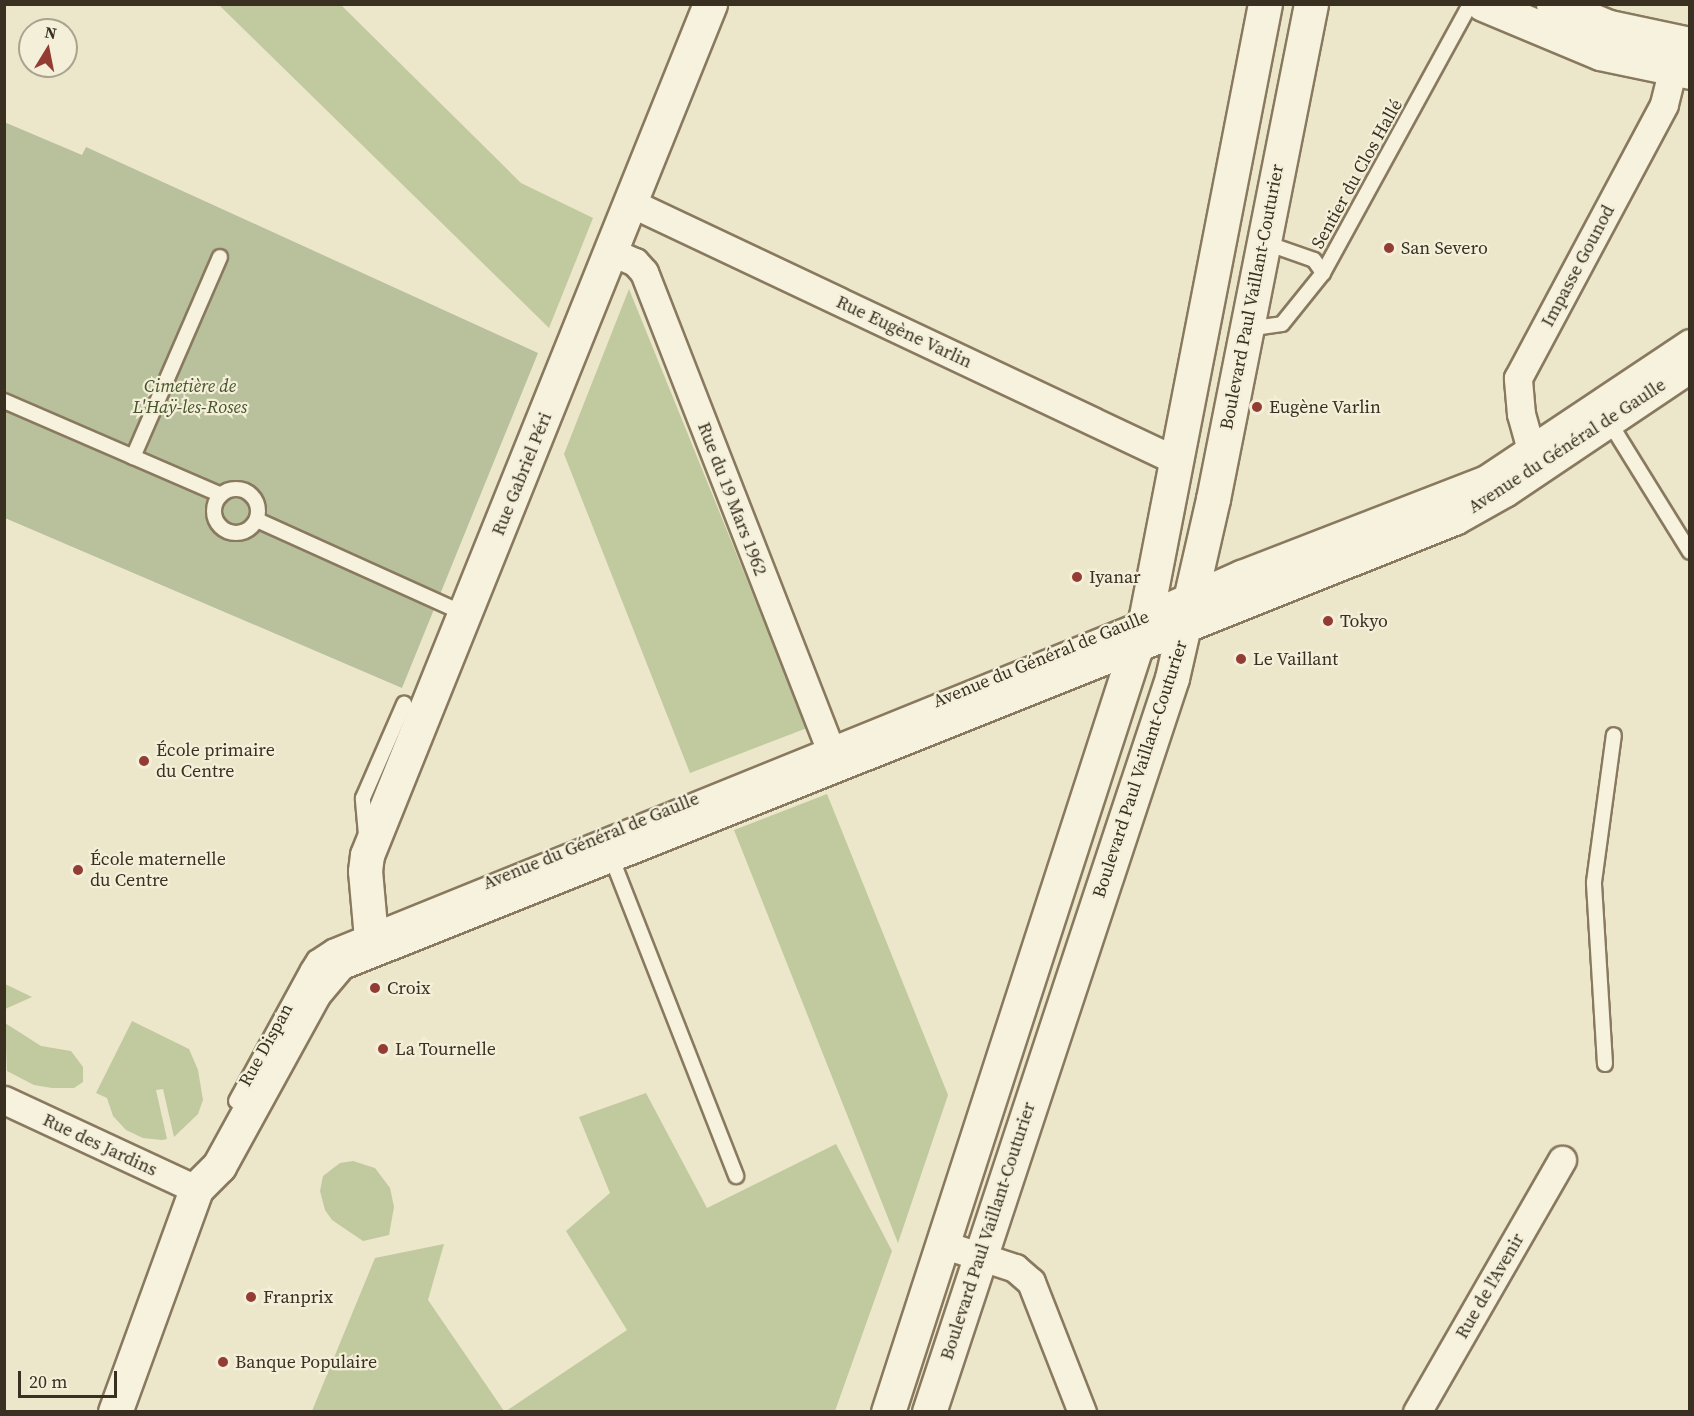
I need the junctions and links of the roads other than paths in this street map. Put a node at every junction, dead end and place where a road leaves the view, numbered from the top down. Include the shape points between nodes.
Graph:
1 (710, 4) edge
2 (1265, 4) edge
3 (1311, 4) edge
4 (1470, 4) edge
5 (1483, 4) edge
6 (1553, 4) edge
7 (1684, 61) edge
8 (631, 203) junction
9 (1263, 242) junction
10 (610, 251) junction
11 (220, 257) dead end
12 (1323, 273) junction
13 (1247, 329) junction
14 (1689, 343) edge
15 (1689, 365) edge
16 (4, 401) edge
17 (1608, 420) junction
18 (133, 457) junction
19 (1533, 459) junction
20 (1177, 461) junction
21 (221, 495) junction
22 (257, 520) junction
23 (1689, 552) edge
24 (1189, 611) junction
25 (466, 615) junction
26 (1143, 629) junction
27 (404, 704) dead end
28 (1614, 735) dead end
29 (832, 754) junction
30 (610, 854) junction
31 (368, 855) junction
32 (371, 939) junction
33 (1605, 1064) dead end
34 (4, 1100) edge
35 (231, 1109) dead end
36 (1562, 1160) dead end
37 (200, 1175) junction
38 (736, 1176) dead end
39 (942, 1244) junction
40 (979, 1256) junction
41 (115, 1412) edge
42 (888, 1412) edge
43 (929, 1412) edge
44 (1082, 1412) edge
45 (1417, 1412) edge

1 - 8 main road, Rue Gabriel Péri
2 - 20 main road
3 - 9 main road, Boulevard Paul Vaillant-Couturier
4 - 12 lane, Sentier du Clos Hallé
5 - 7 main road via 1578,46
6 - 7 main road
7 - 19 street, Impasse Gounod via 1518,378 1521,414
8 - 10 main road, Rue Gabriel Péri
8 - 20 street, Rue Eugène Varlin
9 - 12 lane via 1314,260
9 - 13 main road, Boulevard Paul Vaillant-Couturier
10 - 25 main road, Rue Gabriel Péri
10 - 29 street, Rue du 19 Mars 1962 via 635,262 644,272
11 - 18 lane
12 - 13 lane, Sentier du Clos Hallé via 1282,324
13 - 24 main road, Boulevard Paul Vaillant-Couturier
14 - 19 street, Avenue du Général de Gaulle
15 - 17 main road, Avenue du Général de Gaulle
16 - 18 lane
17 - 19 main road, Avenue du Général de Gaulle
17 - 23 lane
18 - 21 lane
19 - 24 main road, Avenue du Général de Gaulle via 1454,518
20 - 26 main road
21 - 22 lane via 237,489 249,493 257,502
21 - 22 lane via 213,513 221,528 232,534 244,532
22 - 25 lane
24 - 26 main road, Avenue du Général de Gaulle
24 - 40 main road, Boulevard Paul Vaillant-Couturier via 1169,688
25 - 31 main road, Rue Gabriel Péri
26 - 29 main road, Avenue du Général de Gaulle
26 - 39 main road
27 - 31 lane via 363,798
28 - 33 lane via 1594,882
29 - 30 main road, Avenue du Général de Gaulle
29 - 32 lane, Avenue du Général de Gaulle
30 - 32 main road, Avenue du Général de Gaulle
30 - 38 lane
31 - 32 main road, Rue Gabriel Péri via 365,872
32 - 35 lane, Rue Dispan via 315,958
32 - 37 main road, Rue Dispan via 323,977 219,1166
34 - 37 street, Rue des Jardins
36 - 45 street, Rue de l'Avenir
37 - 41 main road, Rue Dispan
39 - 40 street
39 - 42 main road
40 - 43 main road, Boulevard Paul Vaillant-Couturier
40 - 44 street via 1015,1268 1031,1282

